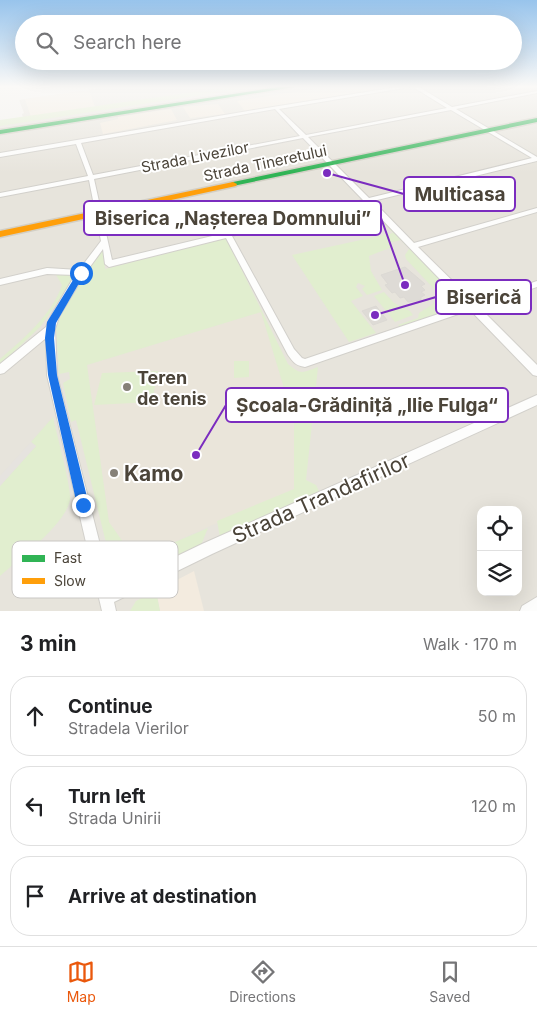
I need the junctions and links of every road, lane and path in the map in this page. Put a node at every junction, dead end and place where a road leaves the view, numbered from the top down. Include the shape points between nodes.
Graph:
1 (81, 116) edge
2 (107, 116) edge
3 (232, 116) edge
4 (284, 116) edge
5 (415, 116) edge
6 (461, 116) edge
7 (537, 120) edge
8 (0, 128) edge
9 (488, 131) junction
10 (0, 132) edge
11 (304, 136) junction
12 (78, 142) junction
13 (0, 155) edge
14 (537, 159) edge
15 (332, 164) junction
16 (91, 177) junction
17 (0, 194) edge
18 (368, 200) junction
19 (537, 210) edge
20 (99, 213) junction
21 (0, 234) edge
22 (228, 235) junction
23 (105, 241) junction
24 (412, 246) junction
25 (81, 273) junction
26 (0, 282) edge
27 (537, 284) edge
28 (474, 307) junction
29 (50, 329) junction
30 (0, 370) edge
31 (537, 372) edge
32 (537, 400) edge
33 (92, 541) edge
34 (178, 563) edge
35 (106, 598) edge
36 (537, 604) edge
37 (109, 611) edge
38 (526, 611) edge

1 - 8 main road
2 - 10 main road
3 - 12 street
4 - 11 street
5 - 11 street, Strada Livezilor
6 - 9 street
7 - 9 main road, Strada Tineretului
9 - 14 street
9 - 15 main road, Strada Tineretului
11 - 15 street
11 - 16 street, Strada Livezilor
12 - 13 street
12 - 16 street
14 - 18 street
15 - 18 street
15 - 20 main road, Strada Tineretului
16 - 17 street, Strada Livezilor
16 - 20 street
18 - 22 street
18 - 24 street
19 - 24 street
20 - 21 main road, Strada Tineretului
20 - 23 street
22 - 23 street via 109,264
22 - 28 street via 299,362 312,362
23 - 25 street
24 - 28 street
25 - 26 street via 47,271
25 - 29 street
27 - 28 street
28 - 31 street
29 - 30 street
29 - 33 street via 52,375
32 - 34 street, Strada Trandafirilor
35 - 37 street
36 - 38 street

